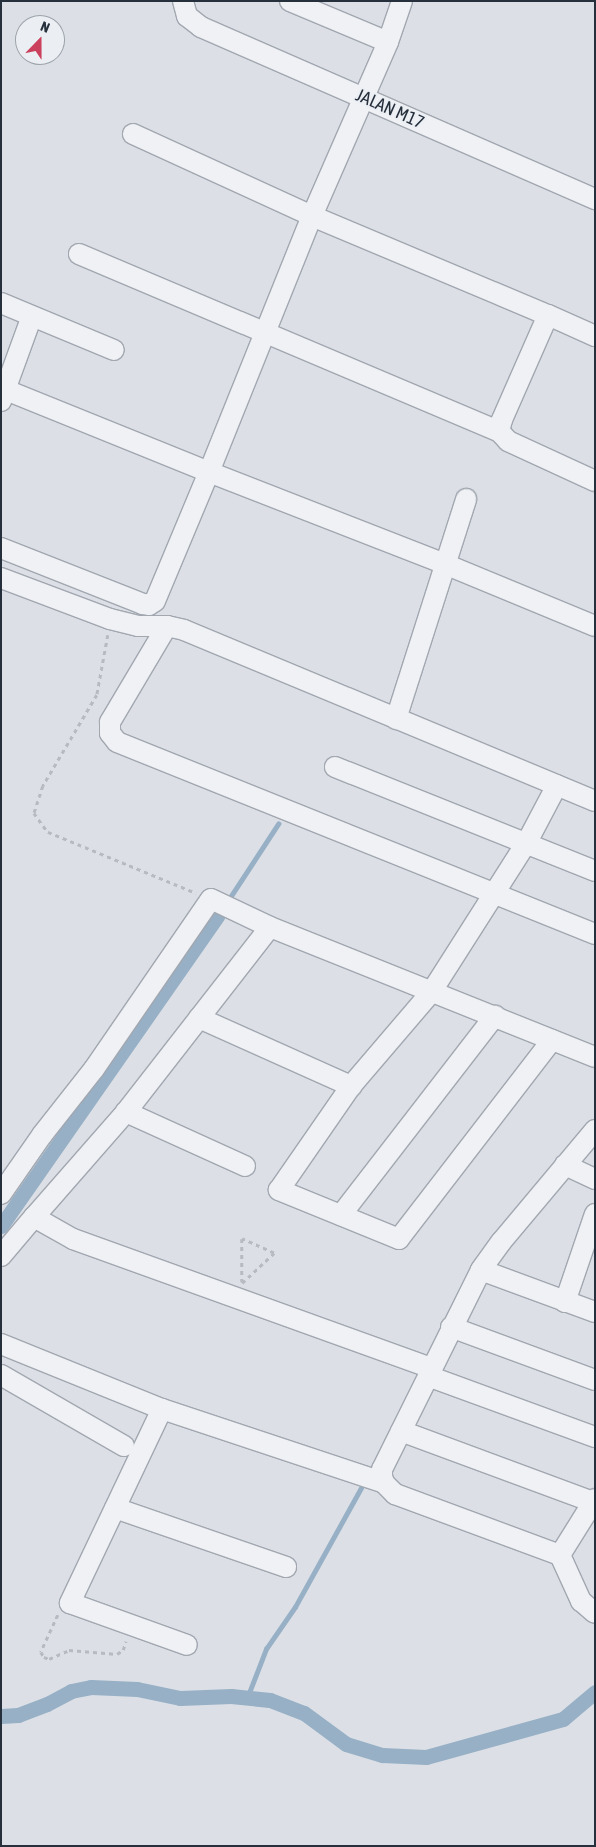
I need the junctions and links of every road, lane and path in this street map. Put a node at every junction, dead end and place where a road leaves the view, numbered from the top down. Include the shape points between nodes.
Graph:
1 (290, 1) edge
2 (402, 1) edge
3 (185, 9) edge
4 (388, 42) junction
5 (363, 96) junction
6 (133, 134) dead end
7 (595, 199) edge
8 (312, 216) junction
9 (79, 254) dead end
10 (1, 303) edge
11 (548, 315) junction
12 (32, 316) junction
13 (264, 333) junction
14 (595, 336) edge
15 (114, 350) dead end
16 (3, 393) edge
17 (499, 431) junction
18 (209, 472) junction
19 (595, 481) edge
20 (466, 499) dead end
21 (1, 548) edge
22 (445, 564) junction
23 (1, 578) edge
24 (110, 620) junction
25 (167, 626) junction
26 (595, 626) edge
27 (396, 719) junction
28 (336, 767) dead end
29 (557, 786) junction
30 (593, 796) edge
31 (527, 842) junction
32 (595, 871) edge
33 (495, 895) junction
34 (211, 899) junction
35 (270, 927) junction
36 (595, 934) edge
37 (432, 991) junction
38 (495, 1016) junction
39 (199, 1018) junction
40 (552, 1040) junction
41 (595, 1057) edge
42 (351, 1086) junction
43 (126, 1112) junction
44 (595, 1130) edge
45 (565, 1165) junction
46 (246, 1166) dead end
47 (595, 1178) edge
48 (1, 1194) edge
49 (595, 1214) edge
50 (340, 1215) junction
51 (34, 1217) junction
52 (590, 1244) edge
53 (1, 1256) edge
54 (481, 1270) junction
55 (242, 1283) joint
56 (565, 1302) junction
57 (595, 1312) edge
58 (451, 1327) junction
59 (1, 1344) edge
60 (430, 1372) junction
61 (1, 1375) edge
62 (595, 1380) edge
63 (162, 1409) junction
64 (401, 1431) junction
65 (595, 1437) edge
66 (124, 1446) dead end
67 (384, 1483) junction
68 (594, 1501) edge
69 (115, 1508) junction
70 (560, 1555) junction
71 (286, 1567) dead end
72 (70, 1603) junction
73 (594, 1611) edge
74 (131, 1625) junction
75 (187, 1645) dead end

1 - 4 street
2 - 4 street
3 - 5 street, JALAN M17 via 201,27
4 - 5 street
5 - 7 street, JALAN M17
5 - 8 street
6 - 8 street
8 - 11 street
8 - 13 street
9 - 13 street
10 - 12 street
11 - 14 street
11 - 17 street
12 - 15 street
12 - 16 street
13 - 17 street
13 - 18 street
16 - 18 street
17 - 19 street via 508,441
18 - 21 street via 155,601 149,606
18 - 22 street
20 - 22 street
22 - 26 street
22 - 27 street
23 - 24 street
24 - 25 street via 138,626
24 - 34 path via 97,695 43,786 34,813 48,832
25 - 27 street via 184,630
25 - 33 street via 110,722 110,733 117,742
27 - 29 street
28 - 31 street
29 - 30 street
29 - 31 street
31 - 32 street
31 - 33 street
33 - 36 street
33 - 37 street
34 - 35 street
34 - 48 street via 94,1069
35 - 37 street
35 - 39 street
37 - 38 street
37 - 42 street
38 - 40 street
38 - 50 street
39 - 42 street
39 - 43 street
40 - 41 street
40 - 50 street via 399,1239
42 - 50 street via 279,1190
43 - 46 street
43 - 51 street
44 - 45 street
45 - 47 street
45 - 54 street
49 - 52 street
51 - 53 street
51 - 60 street via 73,1239
52 - 56 street
54 - 56 street
54 - 58 street
55 - 55 path via 242,1239 274,1253
56 - 57 street
58 - 60 street
58 - 62 street
59 - 63 street
60 - 64 street
60 - 65 street
61 - 66 street
63 - 67 street
63 - 69 street
64 - 67 street via 382,1469
64 - 68 street
67 - 70 street via 395,1494
68 - 70 street
69 - 71 street
69 - 72 street
70 - 73 street via 581,1601
72 - 74 street
72 - 74 path via 59,1613 41,1652 48,1659 69,1650 117,1654 123,1650
74 - 75 street

